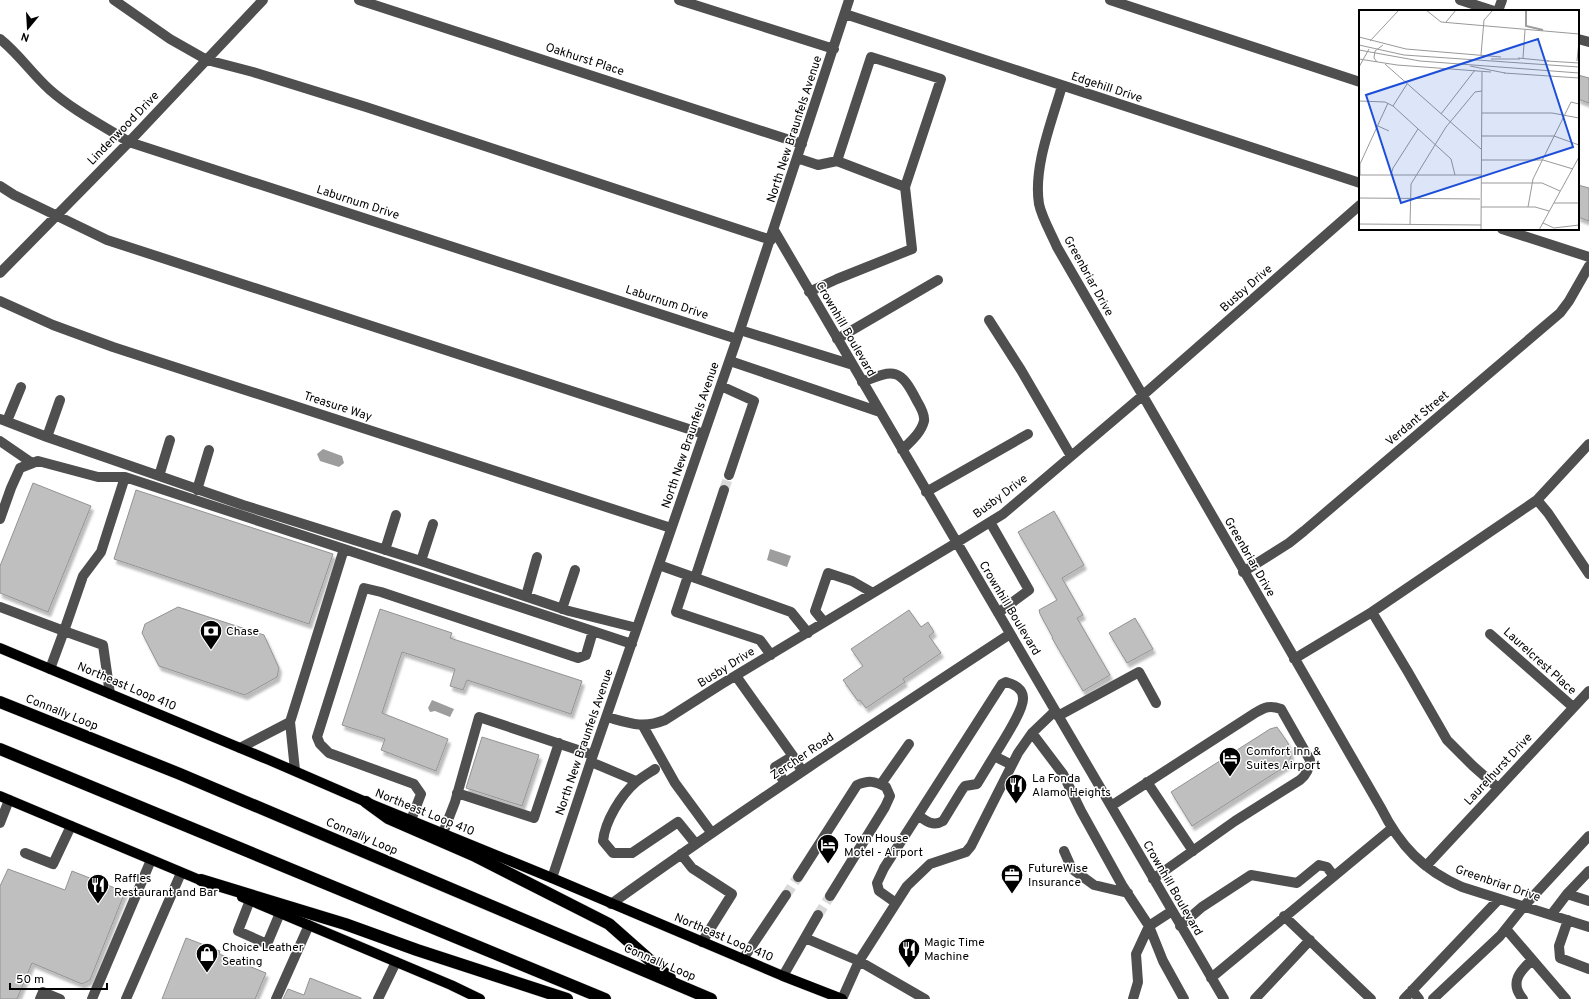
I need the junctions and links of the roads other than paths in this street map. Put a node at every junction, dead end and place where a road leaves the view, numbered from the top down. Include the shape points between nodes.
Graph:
1 (114, 0) edge
2 (263, 0) edge
3 (359, 0) edge
4 (680, 0) edge
5 (850, 0) edge
6 (1110, 0) edge
7 (1460, 0) edge
8 (1502, 0) edge
9 (1491, 10) edge
10 (1498, 10) edge
11 (846, 14) junction
12 (0, 39) edge
13 (1579, 39) edge
14 (1589, 42) edge
15 (834, 49) junction
16 (207, 60) junction
17 (1359, 82) edge
18 (1062, 86) junction
19 (129, 142) junction
20 (802, 144) junction
21 (797, 158) junction
22 (837, 161) junction
23 (1359, 183) edge
24 (0, 186) edge
25 (905, 187) junction
26 (1359, 206) edge
27 (56, 216) junction
28 (1505, 230) edge
29 (772, 235) junction
30 (1589, 257) edge
31 (1589, 266) edge
32 (0, 273) edge
33 (938, 280) dead end
34 (809, 292) junction
35 (0, 301) edge
36 (989, 320) dead end
37 (739, 334) junction
38 (837, 339) junction
39 (730, 361) junction
40 (852, 365) junction
41 (862, 382) junction
42 (721, 386) junction
43 (20, 387) dead end
44 (1142, 396) junction
45 (60, 400) dead end
46 (880, 412) junction
47 (4, 420) edge
48 (704, 434) junction
49 (1028, 434) dead end
50 (48, 437) junction
51 (170, 440) dead end
52 (0, 441) edge
53 (1589, 444) edge
54 (209, 450) dead end
55 (902, 450) junction
56 (1071, 456) junction
57 (32, 463) junction
58 (729, 475) tunnel mouth
59 (159, 476) junction
60 (125, 477) junction
61 (197, 490) junction
62 (724, 490) tunnel mouth
63 (926, 492) junction
64 (1537, 500) junction
65 (396, 515) dead end
66 (0, 519) edge
67 (990, 522) junction
68 (433, 524) dead end
69 (671, 528) junction
70 (956, 544) junction
71 (344, 549) junction
72 (385, 550) junction
73 (537, 557) dead end
74 (421, 561) junction
75 (659, 565) junction
76 (575, 570) dead end
77 (1243, 572) junction
78 (1589, 574) edge
79 (692, 577) junction
80 (873, 593) junction
81 (526, 596) junction
82 (0, 607) edge
83 (562, 609) junction
84 (1372, 612) junction
85 (998, 613) junction
86 (824, 622) junction
87 (637, 628) junction
88 (64, 631) junction
89 (593, 631) junction
90 (808, 633) junction
91 (1010, 634) junction
92 (1490, 634) dead end
93 (632, 644) junction
94 (0, 648) edge
95 (771, 655) junction
96 (1294, 659) junction
97 (50, 669) junction
98 (736, 676) junction
99 (1589, 691) edge
100 (110, 694) junction
101 (0, 702) edge
102 (1156, 703) dead end
103 (1573, 707) junction
104 (1056, 714) junction
105 (607, 717) junction
106 (290, 722) junction
107 (643, 726) junction
108 (1032, 733) junction
109 (559, 743) junction
110 (910, 744) dead end
111 (240, 748) junction
112 (0, 749) edge
113 (793, 756) junction
114 (994, 756) junction
115 (592, 758) junction
116 (1012, 765) junction
117 (654, 769) dead end
118 (295, 770) junction
119 (802, 771) junction
120 (636, 781) junction
121 (1147, 782) junction
122 (785, 783) junction
123 (881, 784) junction
124 (1498, 788) junction
125 (457, 793) junction
126 (5, 798) edge
127 (366, 802) junction
128 (1111, 806) junction
129 (918, 815) junction
130 (411, 820) junction
131 (0, 823) edge
132 (70, 826) junction
133 (1391, 829) junction
134 (711, 832) junction
135 (442, 833) junction
136 (1589, 836) edge
137 (696, 843) junction
138 (1064, 851) dead end
139 (1193, 851) junction
140 (26, 853) dead end
141 (681, 854) junction
142 (151, 860) junction
143 (1426, 866) junction
144 (1589, 871) edge
145 (181, 872) junction
146 (1334, 876) junction
147 (798, 877) tunnel mouth
148 (552, 878) junction
149 (1153, 879) junction
150 (201, 880) joint
151 (1128, 893) junction
152 (1566, 894) junction
153 (786, 895) tunnel mouth
154 (830, 896) tunnel mouth
155 (251, 898) junction
156 (1499, 899) junction
157 (1589, 901) edge
158 (896, 903) junction
159 (611, 904) junction
160 (1524, 906) junction
161 (1172, 911) junction
162 (280, 913) junction
163 (818, 915) tunnel mouth
164 (1551, 915) junction
165 (1284, 916) junction
166 (1568, 920) junction
167 (309, 925) junction
168 (1149, 926) junction
169 (1180, 926) junction
170 (1589, 927) edge
171 (1506, 929) junction
172 (805, 938) junction
173 (1310, 940) junction
174 (702, 942) junction
175 (743, 959) junction
176 (1532, 960) junction
177 (859, 961) junction
178 (396, 962) junction
179 (1589, 969) edge
180 (783, 976) junction
181 (1210, 978) junction
182 (680, 986) junction
183 (1412, 990) junction
184 (40, 999) edge
185 (60, 999) edge
186 (92, 999) edge
187 (126, 999) edge
188 (276, 999) edge
189 (378, 999) edge
190 (479, 999) edge
191 (566, 999) edge
192 (604, 999) edge
193 (712, 999) edge
194 (842, 999) edge
195 (924, 999) edge
196 (1133, 999) edge
197 (1184, 999) edge
198 (1224, 999) edge
199 (1255, 999) edge
200 (1371, 999) edge
201 (1404, 999) edge
202 (1419, 999) edge
203 (1433, 999) edge
204 (1522, 999) edge
205 (1566, 999) edge

1 - 16 street via 170,39
2 - 16 street, Lindenwood Drive
3 - 20 street, Oakhurst Place
4 - 15 street
5 - 11 street, North New Braunfels Avenue
6 - 17 street
7 - 9 street
8 - 10 street
11 - 15 street, North New Braunfels Avenue
11 - 18 street, Edgehill Drive
12 - 19 street, Laburnum Drive via 61,99
13 - 14 street
15 - 20 street, North New Braunfels Avenue
16 - 19 street, Lindenwood Drive
16 - 29 street via 253,72
18 - 23 street, Edgehill Drive
18 - 44 street, Greenbriar Drive via 1038,170 1040,204 1057,247
19 - 27 street, Lindenwood Drive
19 - 37 street, Laburnum Drive
20 - 21 street, North New Braunfels Avenue
21 - 22 street via 818,164
21 - 29 street, North New Braunfels Avenue
22 - 25 street
22 - 25 street via 871,57 941,79
24 - 27 street via 14,196
25 - 34 street via 912,249
26 - 44 street, Busby Drive
27 - 32 street, Lindenwood Drive
27 - 48 street via 108,240
28 - 30 street
29 - 34 street, Crownhill Boulevard
29 - 37 street, North New Braunfels Avenue
31 - 77 street, Verdant Street via 1560,313 1299,535
33 - 38 street
34 - 38 street, Crownhill Boulevard
35 - 69 street, Treasure Way via 53,325 113,347
36 - 56 street
37 - 39 street, North New Braunfels Avenue
37 - 40 street, Laburnum Drive
38 - 40 street, Crownhill Boulevard
39 - 42 street, North New Braunfels Avenue
39 - 46 street
40 - 41 street, Crownhill Boulevard
41 - 46 street, Crownhill Boulevard
41 - 55 street via 884,374 896,374 904,378 909,386 924,420 920,431
42 - 48 street, North New Braunfels Avenue
42 - 58 street via 754,401
43 - 47 street
44 - 56 street, Busby Drive
44 - 77 street, Greenbriar Drive
45 - 50 street
46 - 55 street, Crownhill Boulevard
47 - 50 street
48 - 69 street, North New Braunfels Avenue
49 - 63 street
50 - 59 street
51 - 59 street
52 - 57 street
53 - 64 street
54 - 61 street
55 - 63 street, Crownhill Boulevard
56 - 67 street, Busby Drive via 1003,514
57 - 60 street via 38,461 98,477
57 - 66 street via 20,468
59 - 61 street
60 - 71 street
60 - 88 street via 101,552 83,576
61 - 72 street
62 - 79 street
63 - 70 street, Crownhill Boulevard
64 - 78 street
64 - 84 street
65 - 72 street
67 - 70 street, Busby Drive
67 - 85 street via 1029,590
68 - 74 street
69 - 75 street, North New Braunfels Avenue
70 - 80 street, Busby Drive
70 - 85 street, Crownhill Boulevard
71 - 89 street
71 - 106 street
72 - 74 street
73 - 81 street
74 - 81 street
75 - 79 street
75 - 87 street, North New Braunfels Avenue
76 - 83 street
77 - 96 street, Greenbriar Drive
79 - 90 street via 790,612
79 - 95 street via 676,612 760,640
80 - 86 street, Busby Drive
80 - 86 street via 852,581 828,573 815,611
81 - 83 street
82 - 88 street
83 - 87 street
84 - 96 street
84 - 124 street via 1447,740
85 - 91 street, Crownhill Boulevard
86 - 90 street, Busby Drive
87 - 93 street, North New Braunfels Avenue
88 - 97 street
88 - 100 street via 103,645
89 - 93 street
89 - 130 street via 586,655 578,658 364,588 317,737 320,744 329,752 414,784 421,794
90 - 95 street, Busby Drive
91 - 104 street, Crownhill Boulevard
91 - 119 street, Zercher Road
92 - 103 street, Laurelcrest Place
93 - 105 street, North New Braunfels Avenue
94 - 97 main road, Northeast Loop 410
95 - 98 street, Busby Drive
96 - 133 street, Greenbriar Drive
97 - 100 main road, Northeast Loop 410
98 - 107 street, Busby Drive via 665,720
98 - 113 street
99 - 103 street, Laurelhurst Drive
100 - 111 main road, Northeast Loop 410
101 - 182 highway, Connally Loop via 180,774
102 - 104 street via 1139,672
103 - 124 street, Laurelhurst Drive
104 - 108 street
104 - 128 street, Crownhill Boulevard
105 - 107 street, Busby Drive
105 - 115 street, North New Braunfels Avenue
106 - 111 street
106 - 118 street
107 - 134 street via 675,783
108 - 116 street
108 - 151 street via 1063,774
109 - 115 street
109 - 125 street via 534,818
109 - 125 street via 479,717
110 - 123 street
111 - 118 main road, Northeast Loop 410
112 - 192 highway
113 - 119 street
113 - 122 street via 775,767
114 - 116 street
114 - 129 street via 977,784 965,786 943,821 933,824
114 - 129 street via 1022,707 1020,689 1006,682 1002,684
115 - 120 street
115 - 148 street, North New Braunfels Avenue
116 - 158 street via 966,852 930,864 907,886
117 - 120 street
118 - 127 main road, Northeast Loop 410
119 - 122 street, Zercher Road
120 - 137 street via 620,799 604,832 603,841 614,853 632,853 678,822
121 - 128 street
121 - 139 street
121 - 139 street via 1265,707 1281,709 1310,760 1306,775
122 - 134 street, Zercher Road
123 - 147 street via 867,781 857,785
123 - 154 street via 886,787 890,796 885,807
124 - 143 street, Laurelhurst Drive
125 - 135 street
126 - 131 street
126 - 132 main road
127 - 130 main road, Northeast Loop 410
127 - 182 highway via 388,818 473,855 609,924
128 - 149 street, Crownhill Boulevard
129 - 158 street via 877,883 879,891
130 - 135 main road, Northeast Loop 410
132 - 140 street via 53,864
132 - 142 main road
133 - 143 street, Greenbriar Drive via 1409,851
133 - 146 street
134 - 137 street, Zercher Road
135 - 148 main road, Northeast Loop 410
136 - 160 street
137 - 141 street, Zercher Road
138 - 151 street via 1072,869 1094,885
139 - 149 street
141 - 159 street, Zercher Road
141 - 174 street via 692,868 732,894
142 - 145 main road
142 - 186 street
143 - 156 street, Greenbriar Drive via 1449,882
144 - 152 street
145 - 150 main road
145 - 187 street
146 - 165 street
146 - 169 street via 1327,867 1319,865 1297,883 1251,875 1202,907
148 - 159 main road, Northeast Loop 410
149 - 161 street, Crownhill Boulevard
150 - 155 highway
151 - 168 street
152 - 157 street
152 - 164 street
153 - 175 street
155 - 162 main road
155 - 162 street via 238,931 267,944
155 - 191 highway via 345,924
156 - 160 street, Greenbriar Drive
156 - 183 street
158 - 177 street
159 - 174 main road, Northeast Loop 410
160 - 164 street, Greenbriar Drive
160 - 171 street
161 - 168 street
161 - 169 street, Crownhill Boulevard
162 - 167 main road
163 - 172 street
164 - 166 street, Greenbriar Drive
165 - 173 street
165 - 181 street
166 - 170 street, Greenbriar Drive
166 - 179 street via 1559,946 1560,958
167 - 178 main road
167 - 188 street
168 - 196 street via 1136,954 1138,982
168 - 197 street via 1163,961
169 - 181 street, Crownhill Boulevard
171 - 176 street
171 - 203 street
172 - 177 street
172 - 180 street
173 - 199 street
173 - 200 street
174 - 175 main road, Northeast Loop 410
175 - 180 main road, Northeast Loop 410
176 - 204 street via 1521,970 1517,979 1516,985
176 - 205 street
177 - 194 street
177 - 195 street
178 - 189 street
178 - 190 main road
180 - 194 main road, Northeast Loop 410
181 - 198 street, Crownhill Boulevard
182 - 193 highway, Connally Loop
183 - 201 street
183 - 202 street
184 - 185 street via 43,992

